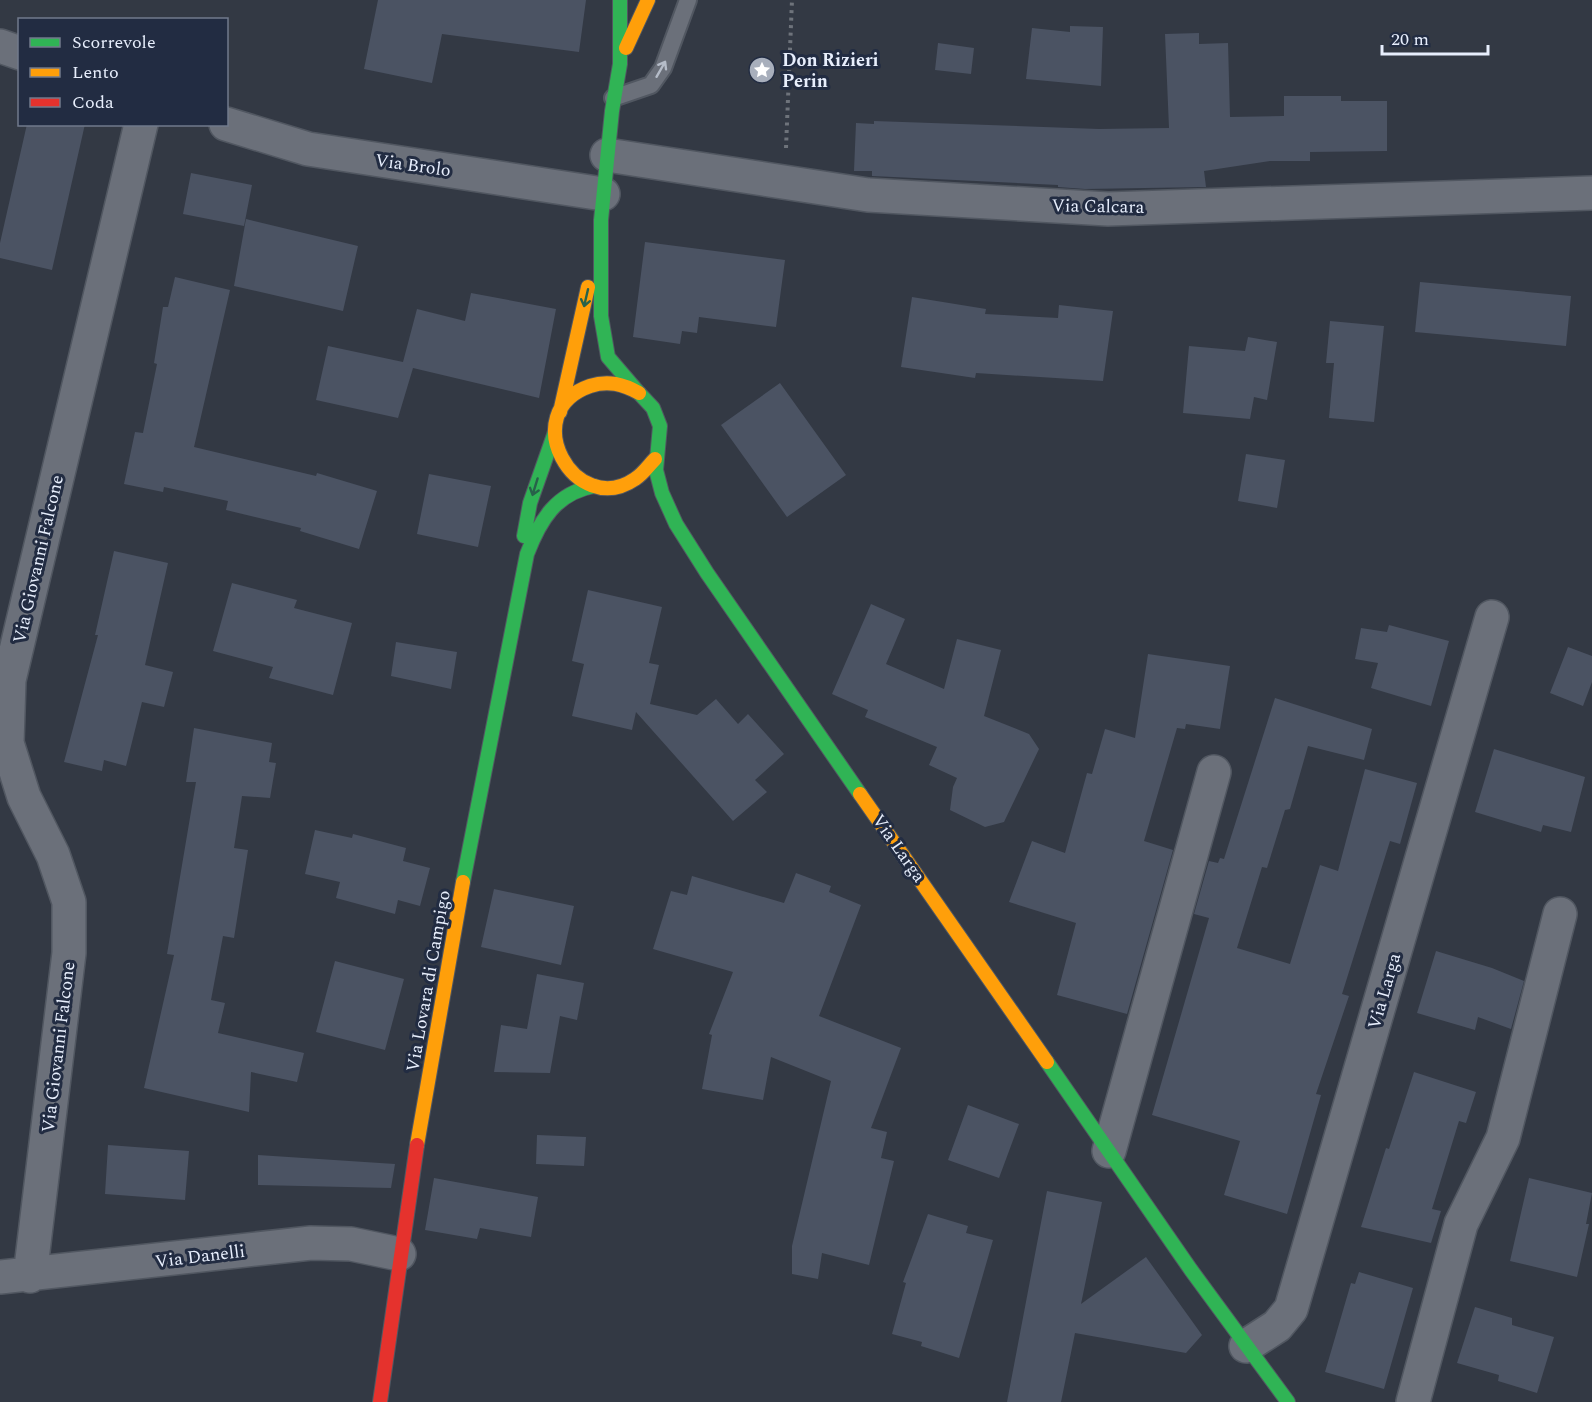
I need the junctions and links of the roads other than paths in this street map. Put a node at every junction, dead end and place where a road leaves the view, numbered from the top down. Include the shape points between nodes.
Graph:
1 (620, 0) edge
2 (648, 0) edge
3 (688, 0) edge
4 (0, 46) edge
5 (18, 52) edge
6 (620, 64) junction
7 (614, 98) junction
8 (228, 125) edge
9 (141, 126) edge
10 (607, 155) junction
11 (1592, 193) edge
12 (602, 207) junction
13 (638, 392) junction
14 (560, 412) junction
15 (555, 432) junction
16 (655, 459) junction
17 (594, 486) junction
18 (615, 488) junction
19 (631, 495) dead end
20 (653, 510) dead end
21 (690, 546) junction
22 (523, 568) junction
23 (1492, 617) dead end
24 (4, 679) edge
25 (1214, 772) dead end
26 (1560, 914) dead end
27 (1109, 1151) junction
28 (399, 1254) junction
29 (15, 1276) edge
30 (1246, 1346) junction
31 (380, 1402) edge
32 (1288, 1402) edge
33 (1413, 1402) edge

1 - 6 street
2 - 6 street
7 -> 3 lane via 651,85 663,68
4 - 5 street
6 - 7 street
7 - 10 street
8 - 12 street, Via Brolo via 308,149
9 - 24 street, Via Giovanni Falcone
10 - 11 street, Via Calcara via 868,195 1108,209
10 - 12 street
12 - 13 street via 600,300 604,346 618,371
12 -> 14 street
13 - 14 street via 615,383 590,386 573,396
13 - 16 street via 648,401 659,423 661,435
14 - 15 street
15 - 17 street via 562,462 576,477
15 -> 22 street, Via Lovara di Campigo via 527,516
16 - 18 street via 638,478
16 - 21 street, Via Larga via 664,500
17 - 18 street
17 - 22 street, Via Lovara di Campigo via 576,489 551,507
18 - 19 street
20 - 21 street, Via Larga
21 - 27 street, Via Larga
22 - 28 street, Via Lovara di Campigo via 462,887
23 - 30 street, Via Larga via 1293,1302 1283,1321
24 - 29 street, Via Giovanni Falcone via 7,743 24,797 53,855 69,902 69,953
25 - 27 street
26 - 33 street via 1503,1138 1461,1224
27 - 30 street, Via Larga
28 - 29 street, Via Danelli via 351,1244 312,1243
28 - 31 street, Via Lovara di Campigo
30 - 32 street, Via Larga

